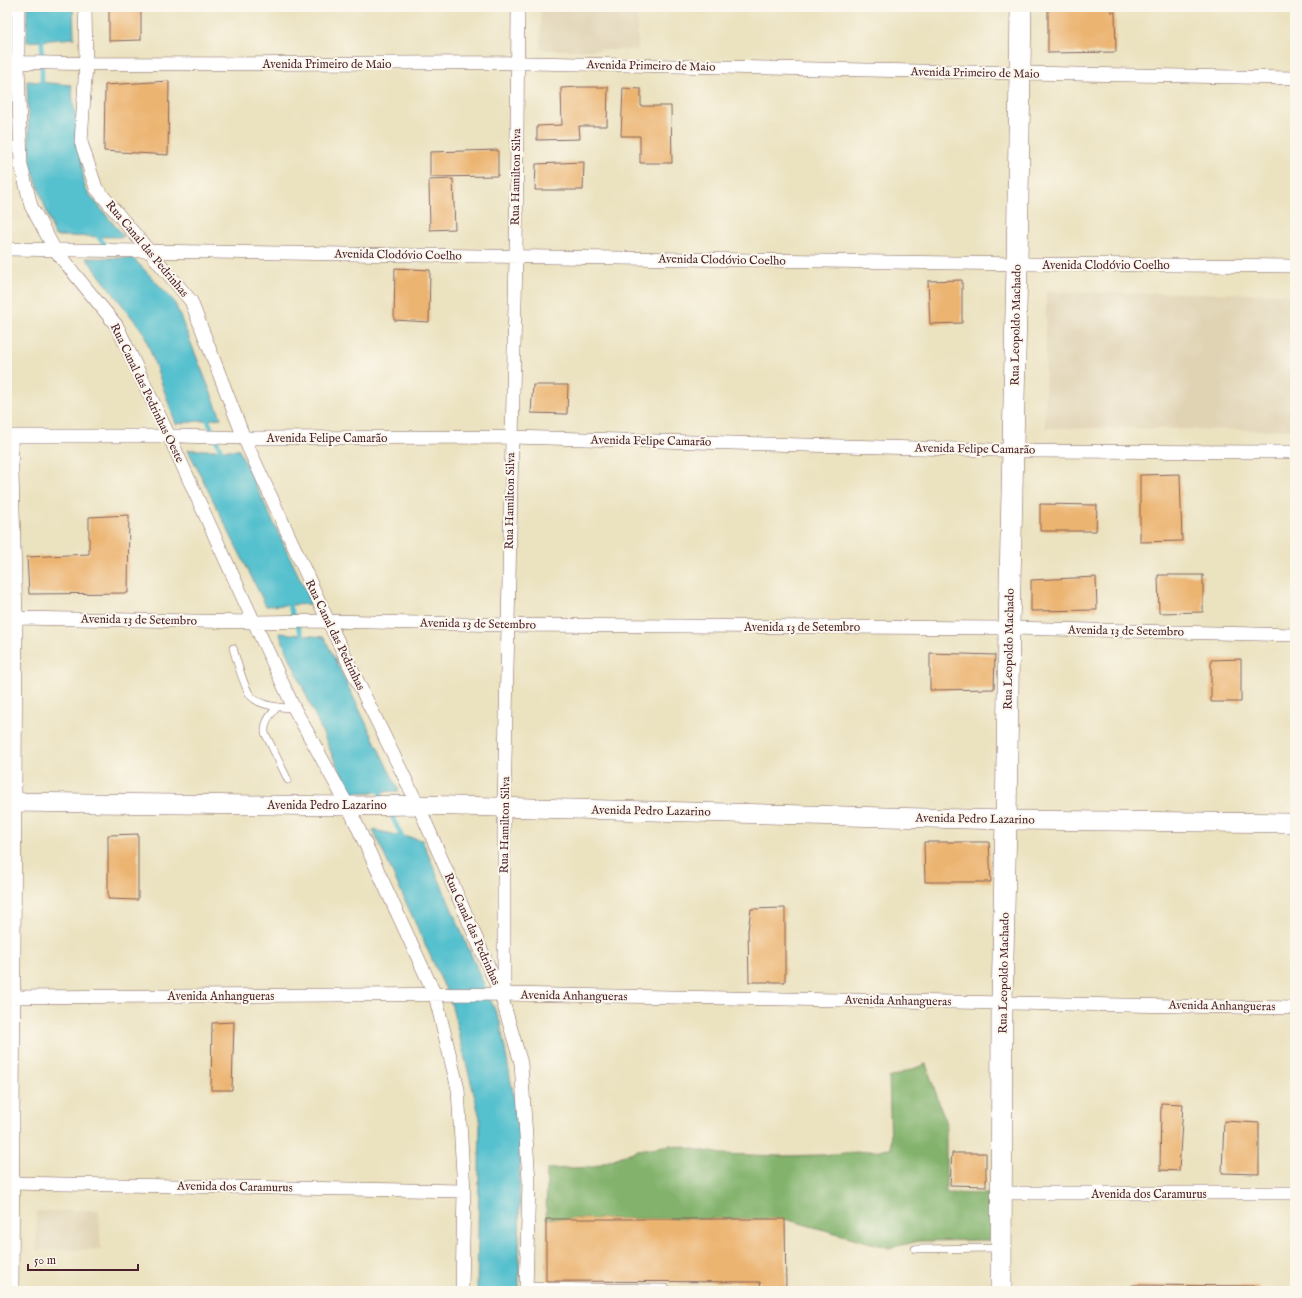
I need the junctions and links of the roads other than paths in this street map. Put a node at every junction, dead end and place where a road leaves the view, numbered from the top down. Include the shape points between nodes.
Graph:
1 (18, 7) edge
2 (85, 7) edge
3 (518, 7) edge
4 (1021, 7) edge
5 (18, 63) edge
6 (86, 64) junction
7 (518, 64) junction
8 (1020, 74) junction
9 (1295, 78) edge
10 (7, 249) edge
11 (60, 250) junction
12 (149, 251) junction
13 (516, 257) junction
14 (1017, 264) junction
15 (1295, 266) edge
16 (9, 436) edge
17 (175, 436) junction
18 (238, 437) junction
19 (511, 437) junction
20 (1012, 450) junction
21 (1295, 452) edge
22 (11, 618) edge
23 (328, 621) junction
24 (254, 622) junction
25 (508, 625) junction
26 (1009, 628) junction
27 (1295, 635) edge
28 (232, 648) dead end
29 (278, 707) junction
30 (294, 708) junction
31 (288, 780) dead end
32 (11, 802) edge
33 (418, 805) junction
34 (348, 806) junction
35 (504, 808) junction
36 (1006, 820) junction
37 (1295, 823) edge
38 (438, 995) junction
39 (499, 995) junction
40 (10, 997) edge
41 (1002, 1002) junction
42 (1295, 1008) edge
43 (10, 1183) edge
44 (464, 1191) junction
45 (1295, 1193) edge
46 (1002, 1194) junction
47 (1002, 1248) junction
48 (915, 1249) dead end
49 (666, 1288) dead end
50 (526, 1289) edge
51 (12, 1291) edge
52 (462, 1291) edge
53 (1001, 1291) edge

1 - 5 street, Rua Canal das Pedrinhas Oeste
2 - 6 street, Rua Canal das Pedrinhas
3 - 7 street, Rua Hamilton Silva
4 - 8 main road, Rua Leopoldo Machado
5 - 6 street, Avenida Primeiro de Maio
5 - 11 street, Rua Canal das Pedrinhas Oeste via 21,165 31,206
6 - 7 street, Avenida Primeiro de Maio
6 - 12 street, Rua Canal das Pedrinhas via 81,142 96,188
7 - 8 street, Avenida Primeiro de Maio
7 - 13 street, Rua Hamilton Silva
8 - 9 street, Avenida Primeiro de Maio
8 - 14 main road, Rua Leopoldo Machado
10 - 11 street
11 - 12 street, Avenida Clodóvio Coelho
11 - 17 street, Rua Canal das Pedrinhas Oeste via 117,326
12 - 13 street, Avenida Clodóvio Coelho
12 - 18 street, Rua Canal das Pedrinhas via 191,301
13 - 14 street, Avenida Clodóvio Coelho
13 - 19 street, Rua Hamilton Silva
14 - 15 street, Avenida Clodóvio Coelho
14 - 20 main road, Rua Leopoldo Machado
16 - 17 street, Avenida Felipe Camarão
16 - 22 street
17 - 18 street, Avenida Felipe Camarão
17 - 24 street, Rua Canal das Pedrinhas Oeste
18 - 19 street, Avenida Felipe Camarão
18 - 23 street, Rua Canal das Pedrinhas
19 - 20 street, Avenida Felipe Camarão
19 - 25 street, Rua Hamilton Silva
20 - 21 street, Avenida Felipe Camarão
20 - 26 main road, Rua Leopoldo Machado
22 - 24 street, Avenida 13 de Setembro
22 - 32 street
23 - 24 street, Avenida 13 de Setembro
23 - 25 street, Avenida 13 de Setembro
23 - 33 street, Rua Canal das Pedrinhas
24 - 30 street
25 - 26 street, Avenida 13 de Setembro
25 - 35 street, Rua Hamilton Silva
26 - 27 street, Avenida 13 de Setembro
26 - 36 main road, Rua Leopoldo Machado
28 - 29 lane via 251,696 261,703
29 - 30 lane
29 - 31 lane via 264,726 265,734
30 - 34 street
32 - 34 main road, Avenida Pedro Lazarino
32 - 40 street
33 - 34 main road, Avenida Pedro Lazarino
33 - 35 main road, Avenida Pedro Lazarino
33 - 39 street, Rua Canal das Pedrinhas
34 - 38 street
35 - 36 main road, Avenida Pedro Lazarino
35 - 39 street, Rua Hamilton Silva
36 - 37 main road, Avenida Pedro Lazarino
36 - 41 main road, Rua Leopoldo Machado
38 - 39 street, Avenida Anhangueras
38 - 40 street, Avenida Anhangueras
38 - 44 street via 458,1090
39 - 41 street, Avenida Anhangueras
39 - 50 street, Rua Canal das Pedrinhas via 521,1063 529,1181
40 - 43 street
41 - 42 street, Avenida Anhangueras
41 - 46 main road, Rua Leopoldo Machado
43 - 44 street, Avenida dos Caramurus
43 - 51 street
44 - 52 street
45 - 46 street, Avenida dos Caramurus
46 - 47 main road, Rua Leopoldo Machado
47 - 48 lane
47 - 53 main road, Rua Leopoldo Machado
49 - 50 lane

